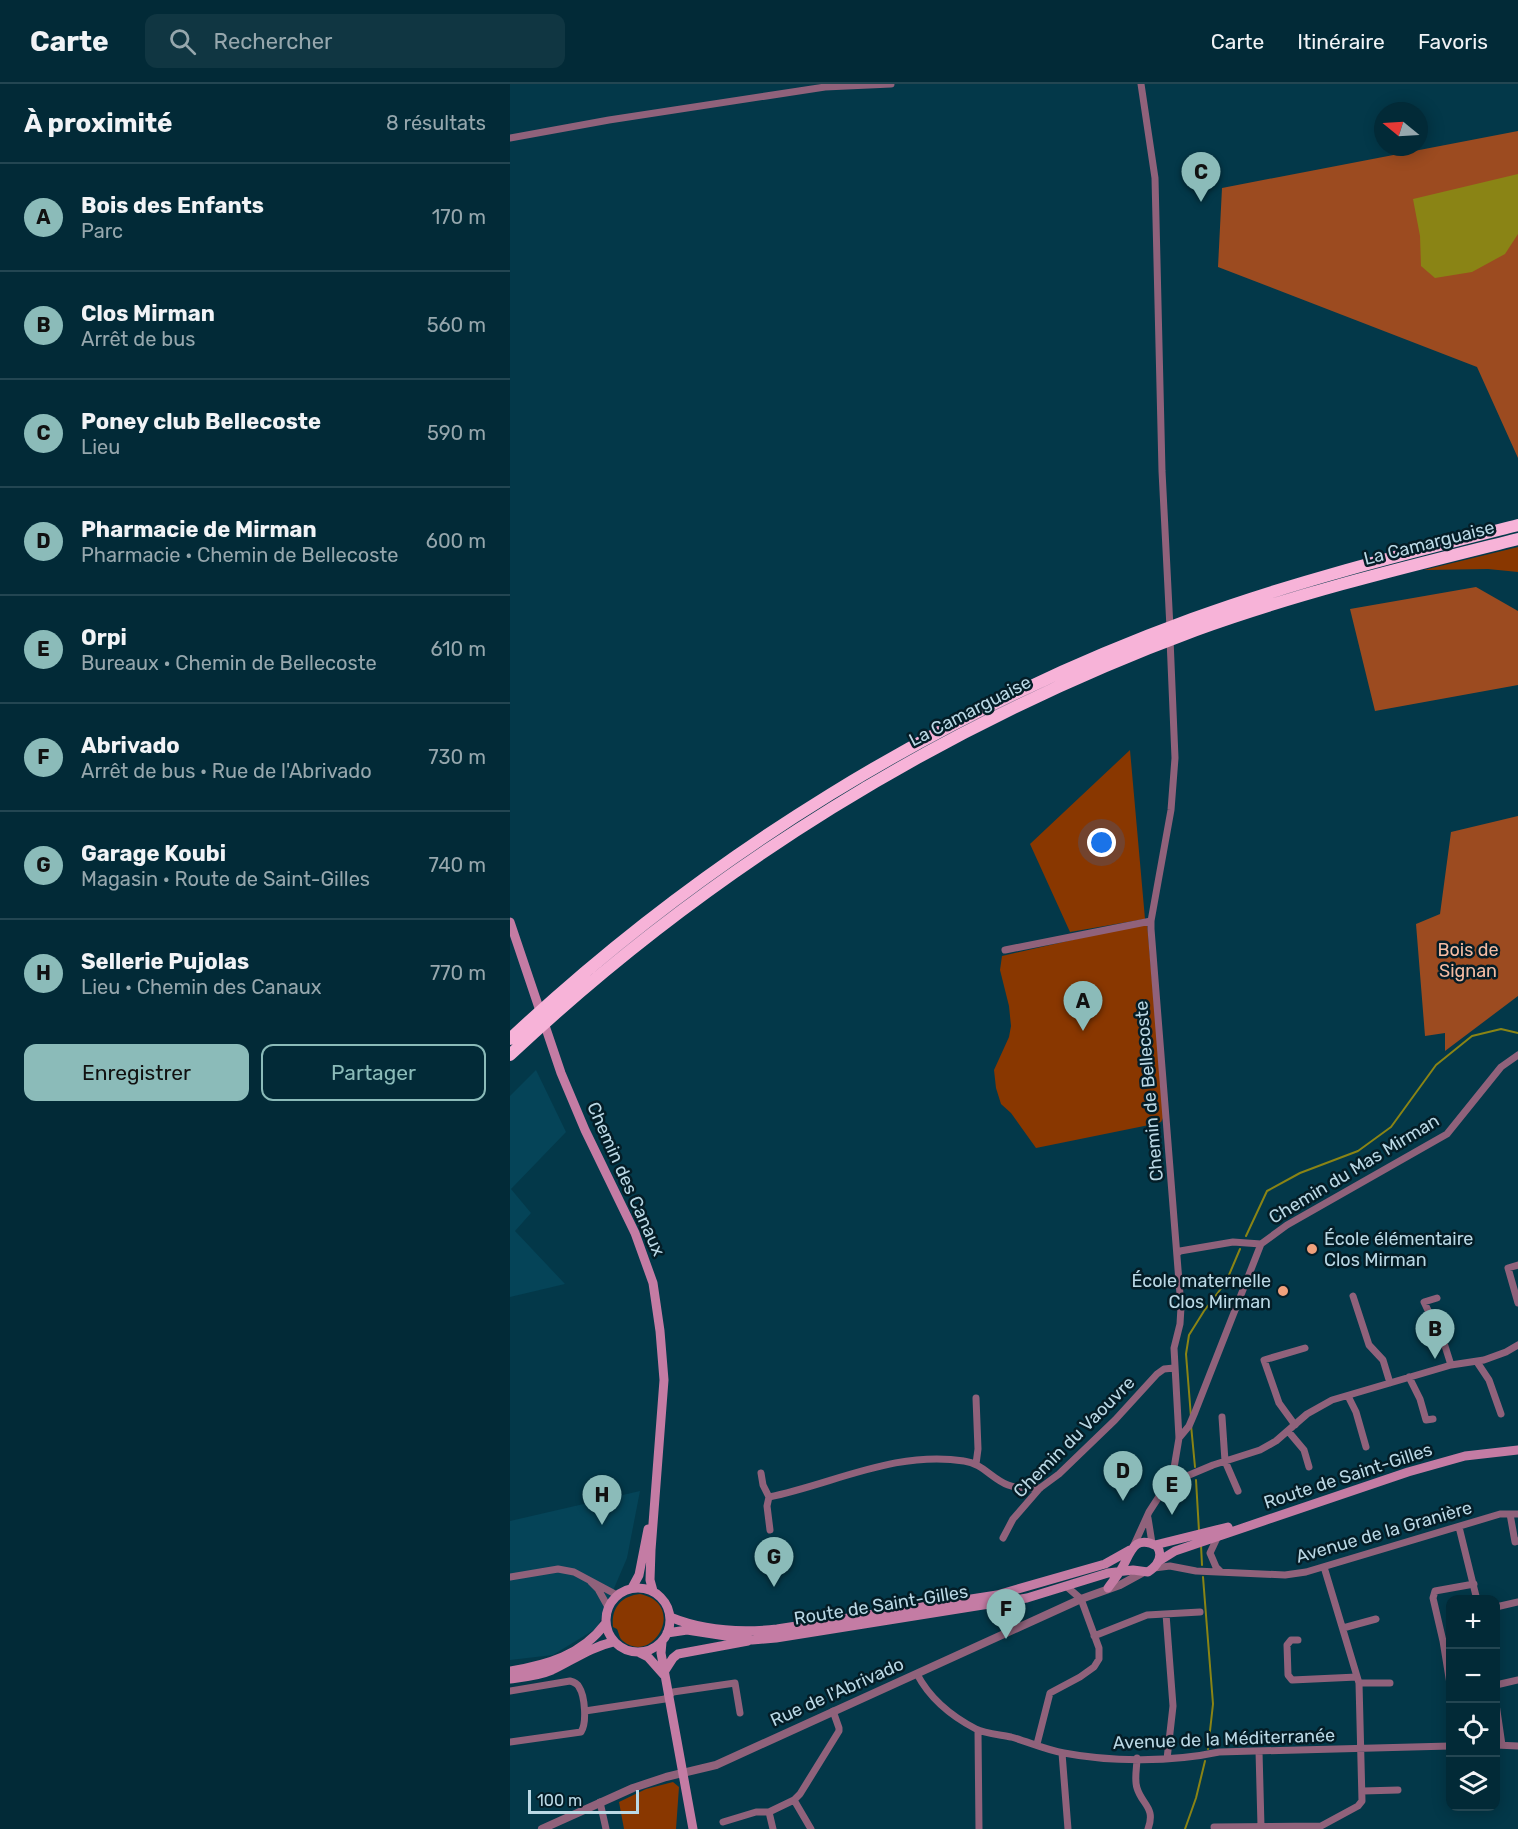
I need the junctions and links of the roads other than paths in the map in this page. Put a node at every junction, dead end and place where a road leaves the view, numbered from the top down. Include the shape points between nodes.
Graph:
1 (891, 84) edge
2 (1141, 84) edge
3 (510, 138) edge
4 (1518, 518) edge
5 (1518, 525) edge
6 (1518, 539) edge
7 (1396, 556) junction
8 (1353, 586) dead end
9 (1283, 601) junction
10 (1151, 921) junction
11 (510, 922) edge
12 (1005, 950) dead end
13 (510, 1039) edge
14 (510, 1055) edge
15 (1518, 1055) edge
16 (1261, 1244) junction
17 (1177, 1254) junction
18 (1518, 1265) edge
19 (1353, 1296) dead end
20 (1437, 1298) dead end
21 (1518, 1303) edge
22 (1518, 1345) edge
23 (1305, 1348) dead end
24 (1477, 1362) junction
25 (1451, 1365) junction
26 (1174, 1368) junction
27 (1409, 1377) junction
28 (1390, 1383) junction
29 (1348, 1396) junction
30 (976, 1398) dead end
31 (1501, 1414) dead end
32 (1222, 1418) dead end
33 (1433, 1419) dead end
34 (1295, 1425) junction
35 (1288, 1431) junction
36 (1179, 1438) junction
37 (1366, 1447) dead end
38 (1518, 1448) edge
39 (1225, 1461) junction
40 (976, 1464) junction
41 (1309, 1467) dead end
42 (760, 1473) dead end
43 (1175, 1481) junction
44 (1040, 1488) junction
45 (1238, 1491) dead end
46 (655, 1494) junction
47 (769, 1497) junction
48 (1149, 1512) junction
49 (1514, 1514) edge
50 (1459, 1527) junction
51 (770, 1530) dead end
52 (1218, 1536) junction
53 (1003, 1538) dead end
54 (1518, 1541) edge
55 (1155, 1545) junction
56 (1131, 1550) junction
57 (1169, 1555) junction
58 (1156, 1564) junction
59 (1324, 1567) junction
60 (1187, 1568) junction
61 (1138, 1571) junction
62 (1120, 1572) junction
63 (1221, 1572) junction
64 (510, 1577) edge
65 (587, 1578) junction
66 (1474, 1584) junction
67 (1066, 1586) junction
68 (633, 1588) junction
69 (1108, 1588) junction
70 (653, 1591) junction
71 (617, 1595) junction
72 (1476, 1595) edge
73 (1080, 1599) junction
74 (1518, 1602) edge
75 (1500, 1606) edge
76 (608, 1607) junction
77 (1200, 1612) dead end
78 (1166, 1614) junction
79 (670, 1617) junction
80 (1376, 1619) dead end
81 (605, 1624) junction
82 (1343, 1628) junction
83 (1094, 1636) junction
84 (664, 1638) junction
85 (752, 1640) junction
86 (1298, 1640) dead end
87 (613, 1642) junction
88 (640, 1653) junction
89 (1446, 1659) edge
90 (510, 1671) edge
91 (917, 1674) junction
92 (665, 1675) junction
93 (510, 1679) edge
94 (1358, 1680) junction
95 (1518, 1680) edge
96 (1390, 1683) dead end
97 (1500, 1684) edge
98 (510, 1691) edge
99 (671, 1694) junction
100 (585, 1711) junction
101 (833, 1711) junction
102 (740, 1713) dead end
103 (978, 1731) junction
104 (510, 1742) edge
105 (1037, 1744) junction
106 (1500, 1745) edge
107 (1446, 1746) edge
108 (1518, 1746) edge
109 (1361, 1749) junction
110 (1259, 1751) junction
111 (1062, 1753) junction
112 (1137, 1758) junction
113 (1167, 1759) junction
114 (682, 1774) junction
115 (1398, 1790) dead end
116 (1363, 1791) junction
117 (794, 1800) junction
118 (600, 1802) junction
119 (769, 1812) junction
120 (723, 1822) dead end
121 (1261, 1826) junction
122 (1214, 1827) dead end
123 (542, 1829) edge
124 (606, 1829) edge
125 (693, 1829) edge
126 (773, 1829) edge
127 (811, 1829) edge
128 (979, 1829) edge
129 (1068, 1829) edge
130 (1148, 1829) edge

1 - 3 street via 825,87
2 - 10 street, Chemin de Bellecoste via 1155,178 1174,758 1171,810
4 - 7 highway
5 - 7 highway, La Camarguaise
6 - 9 highway, La Camarguaise
7 - 13 highway, La Camarguaise via 1283,588 1191,620 1062,672 921,742 801,813 703,879 618,945
8 - 9 highway
9 - 14 highway, La Camarguaise via 1196,630 1071,682 963,733 883,777 807,823 694,901 592,982
10 - 12 street
10 - 17 street, Chemin de Bellecoste
11 - 46 main road, Chemin des Canaux via 585,1130 635,1233 653,1283 664,1380
15 - 16 street, Chemin du Mas Mirman via 1501,1067 1447,1134 1287,1225
16 - 17 street, Chemin du Mas Mirman via 1233,1242
16 - 36 street via 1195,1412
17 - 26 street, Chemin de Bellecoste via 1180,1324
18 - 21 street via 1508,1268
19 - 28 street via 1369,1346 1383,1360
20 - 25 street via 1424,1302
22 - 24 street
23 - 34 street via 1264,1360 1279,1403
24 - 25 street
24 - 31 street
25 - 27 street
26 - 36 street, Chemin de Bellecoste
26 - 44 street, Chemin du Vaouvre via 1157,1374 1115,1420
27 - 28 street
27 - 33 street via 1426,1420
28 - 29 street
29 - 34 street via 1332,1400
29 - 37 street
30 - 40 street
32 - 39 street
34 - 35 street
35 - 39 street via 1260,1450
35 - 41 street via 1304,1450
36 - 43 street, Chemin de Bellecoste
38 - 52 main road, Route de Saint-Gilles via 1465,1456 1408,1472
38 - 55 main road, Route de Saint-Gilles via 1464,1453 1421,1463 1231,1526
39 - 43 street
39 - 45 street
40 - 44 street via 1006,1485
40 - 47 street via 934,1458 897,1462
42 - 47 street
43 - 48 street
44 - 53 street, Chemin du Vaouvre via 1013,1519
46 - 68 main road, Chemin des Canaux
46 - 70 main road, Chemin des Canaux
47 - 51 street
48 - 55 street via 1147,1522
48 - 56 street
49 - 50 street, Avenue de la Granière via 1500,1514
49 - 54 street via 1515,1542
50 - 59 street, Avenue de la Granière
50 - 66 street
52 - 57 main road, Route de Saint-Gilles
52 - 63 street via 1210,1553
55 - 56 main road, Route de Saint-Gilles
55 - 57 street, Avenue de la Granière
55 - 58 main road via 1160,1555
56 - 61 main road
56 - 62 main road
56 - 79 main road, Route de Saint-Gilles via 1105,1564 1008,1592 861,1617 743,1632 688,1624
57 - 58 main road, Route de Saint-Gilles
57 - 60 street, Avenue de la Granière
58 - 60 street, Avenue de la Granière
58 - 61 main road, Route de Saint-Gilles
59 - 63 street, Avenue de la Granière via 1285,1575
59 - 82 street
60 - 63 street, Avenue de la Granière
61 - 62 main road, Route de Saint-Gilles
61 - 69 street, Rue de l'Abrivado via 1120,1585
62 - 67 main road, Route de Saint-Gilles
62 - 69 main road
64 - 65 street via 558,1569
65 - 71 street
65 - 76 street
66 - 72 street
66 - 89 street via 1436,1591 1433,1598
67 - 73 street
67 - 85 main road, Route de Saint-Gilles via 987,1605
68 - 70 main road
68 - 71 main road
69 - 73 street, Rue de l'Abrivado
70 - 79 main road via 667,1606
71 - 76 main road
73 - 83 street
73 - 91 street, Rue de l'Abrivado
74 - 75 street
76 - 81 main road
77 - 78 street
78 - 83 street via 1147,1615
78 - 113 street via 1173,1706
79 - 84 main road
80 - 82 street
81 - 87 main road
81 - 90 main road via 574,1652 538,1666
82 - 94 street
83 - 105 street via 1099,1659 1087,1672 1050,1694
84 - 85 main road, Route de Saint-Gilles via 687,1630
84 - 88 main road via 654,1648
84 - 92 main road via 661,1653
85 - 92 main road via 678,1654
86 - 94 street via 1287,1645 1287,1675 1292,1680
87 - 88 main road
87 - 93 main road via 537,1676
88 - 92 main road
91 - 101 street, Rue de l'Abrivado
91 - 103 street, Avenue de la Méditerranée via 939,1705
92 - 99 main road
94 - 96 street
94 - 109 street
95 - 97 street
98 - 100 street via 570,1681 579,1686
99 - 100 street via 665,1699
99 - 102 street via 735,1683
99 - 114 main road
100 - 104 street via 581,1732
101 - 114 street, Rue de l'Abrivado via 716,1765
101 - 117 street via 838,1731
103 - 105 street, Avenue de la Méditerranée
103 - 128 street
105 - 111 street, Avenue de la Méditerranée
106 - 108 street
107 - 109 street, Avenue de la Méditerranée
109 - 110 street, Avenue de la Méditerranée
109 - 116 street
110 - 113 street, Avenue de la Méditerranée
110 - 121 street
111 - 112 street, Avenue de la Méditerranée
111 - 129 street
112 - 113 street, Avenue de la Méditerranée
112 - 130 street via 1137,1788 1150,1809
114 - 118 street, Rue de l'Abrivado
114 - 125 main road
115 - 116 street
116 - 121 street via 1358,1806 1321,1826
117 - 119 street
117 - 127 street
118 - 123 street, Rue de l'Abrivado
118 - 124 street
119 - 120 street
119 - 126 street
121 - 122 street

